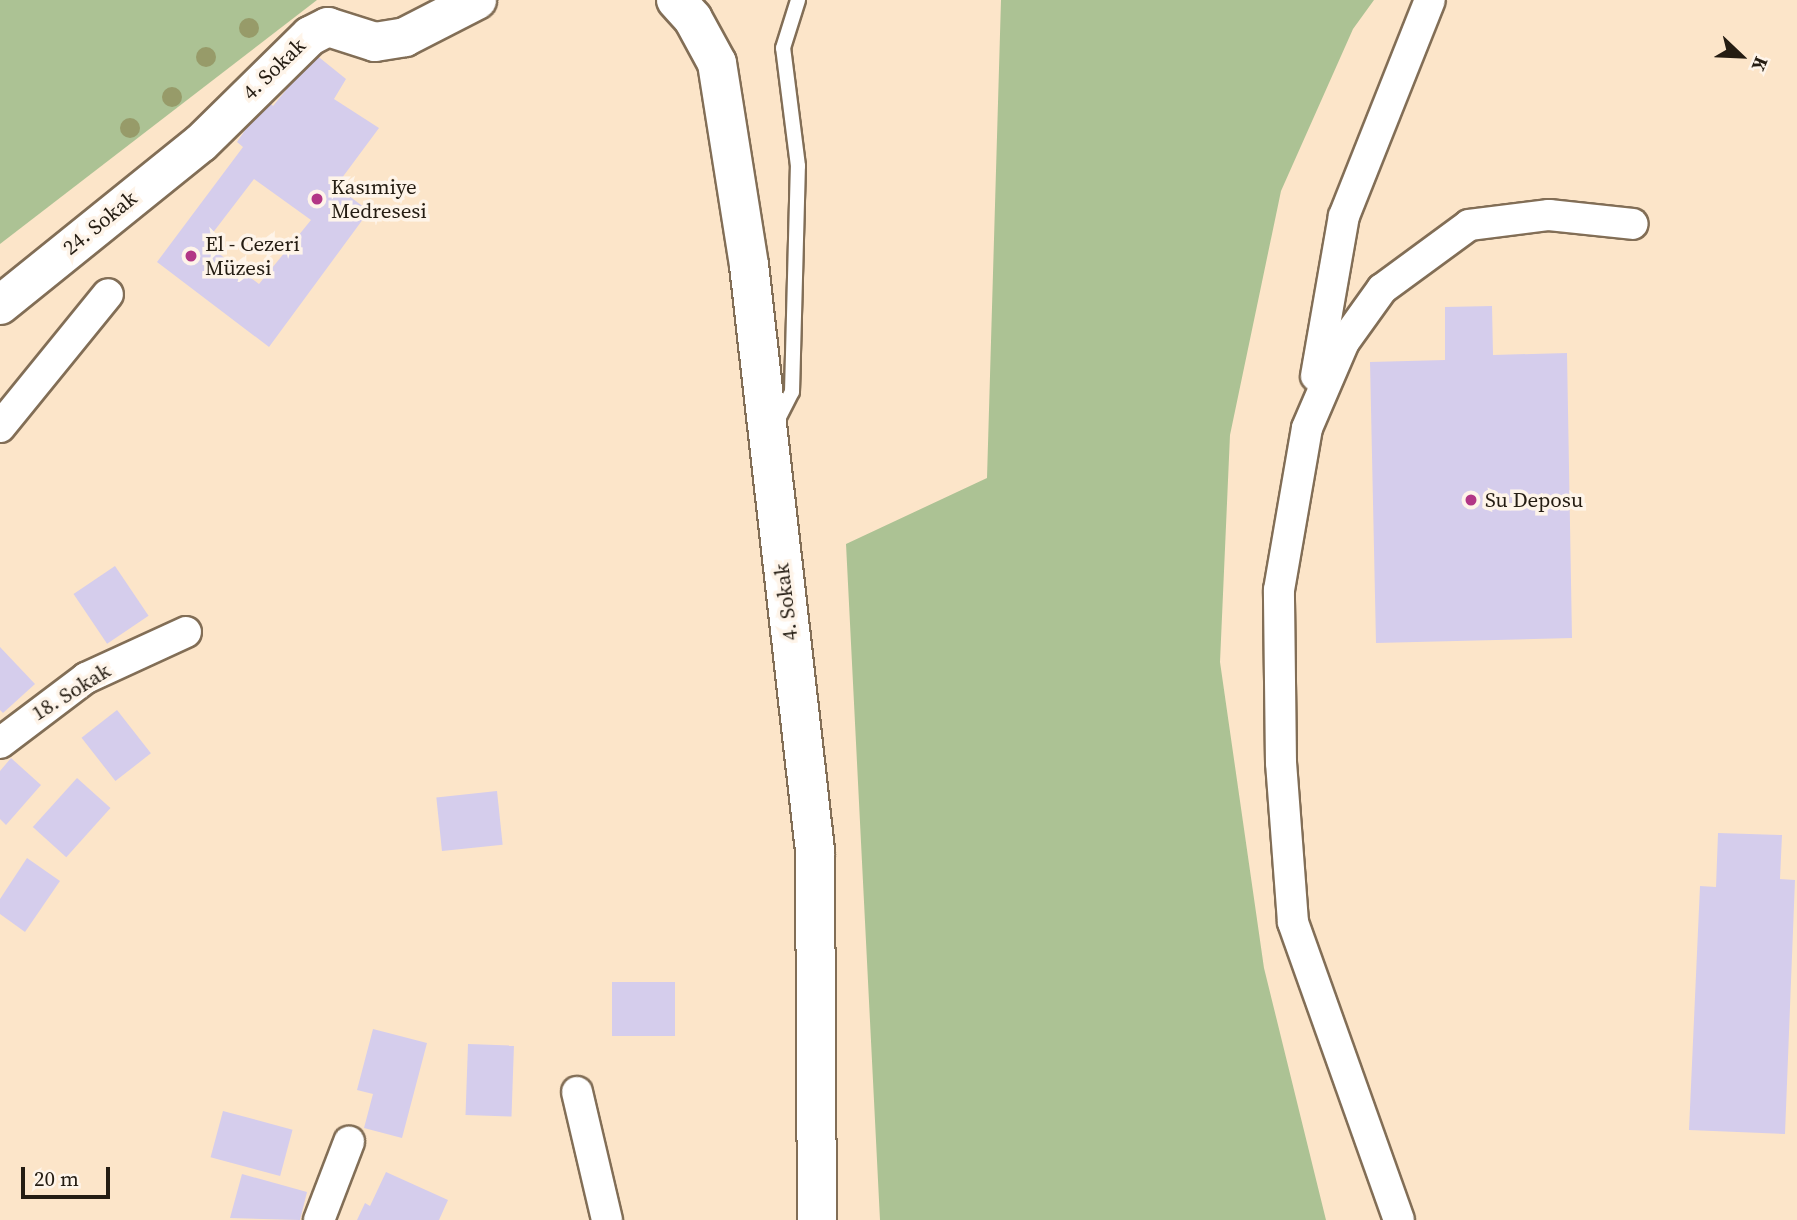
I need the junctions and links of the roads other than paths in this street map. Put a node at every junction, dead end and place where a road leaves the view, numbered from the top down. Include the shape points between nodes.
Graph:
1 (477, 0) edge
2 (676, 0) edge
3 (798, 0) edge
4 (1430, 0) edge
5 (201, 143) joint
6 (1633, 224) dead end
7 (108, 294) dead end
8 (0, 305) edge
9 (0, 426) edge
10 (1307, 428) junction
11 (767, 440) junction
12 (186, 632) dead end
13 (0, 743) edge
14 (577, 1092) dead end
15 (349, 1142) dead end
16 (319, 1220) edge
17 (607, 1220) edge
18 (817, 1220) edge
19 (1399, 1220) edge

1 - 5 street, 4. Sokak via 405,37 375,42 328,27 310,36
2 - 11 street, 4. Sokak via 706,41 723,86
3 - 11 lane via 783,48 798,166 792,392
4 - 10 street via 1344,216
5 - 8 street, 24. Sokak
6 - 10 street via 1549,215 1469,225 1382,289 1344,342
7 - 9 street
10 - 19 street via 1279,590 1281,763 1293,922
11 - 18 street, 4. Sokak via 815,851
12 - 13 street, 18. Sokak via 86,678
14 - 17 street
15 - 16 street

